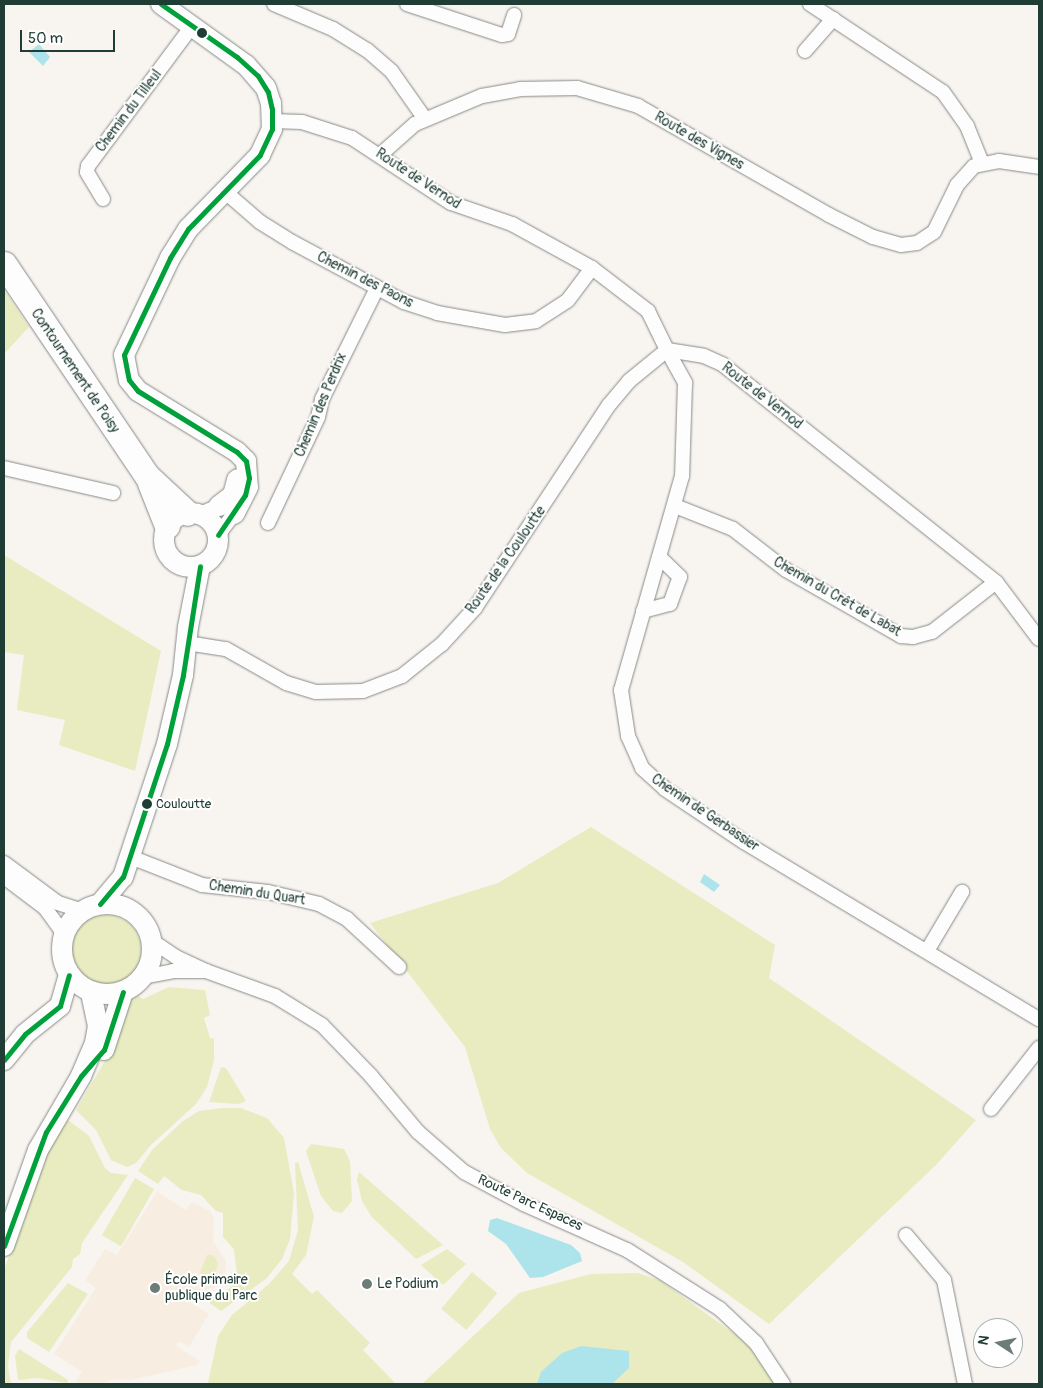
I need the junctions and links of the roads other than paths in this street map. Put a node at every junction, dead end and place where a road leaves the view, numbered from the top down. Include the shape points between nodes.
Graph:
1 (161, 4) edge
2 (274, 4) edge
3 (407, 4) edge
4 (810, 4) edge
5 (514, 16) dead end
6 (832, 19) junction
7 (192, 26) junction
8 (805, 51) dead end
9 (425, 119) junction
10 (272, 121) junction
11 (380, 155) junction
12 (982, 163) junction
13 (1039, 167) edge
14 (223, 190) junction
15 (103, 199) dead end
16 (4, 264) edge
17 (592, 268) junction
18 (377, 288) junction
19 (667, 350) junction
20 (4, 468) edge
21 (113, 493) dead end
22 (675, 506) junction
23 (226, 510) junction
24 (185, 518) junction
25 (268, 523) dead end
26 (218, 534) junction
27 (659, 557) junction
28 (176, 563) junction
29 (200, 566) junction
30 (996, 582) junction
31 (643, 611) junction
32 (188, 635) junction
33 (1039, 639) edge
34 (128, 856) junction
35 (4, 863) edge
36 (4, 877) edge
37 (123, 877) junction
38 (962, 892) dead end
39 (91, 908) junction
40 (133, 912) junction
41 (64, 934) junction
42 (151, 940) junction
43 (927, 951) junction
44 (399, 967) dead end
45 (206, 971) junction
46 (69, 974) junction
47 (143, 977) junction
48 (91, 992) junction
49 (123, 992) junction
50 (1039, 1019) edge
51 (1039, 1048) edge
52 (4, 1060) edge
53 (82, 1076) junction
54 (992, 1109) dead end
55 (906, 1235) dead end
56 (4, 1246) edge
57 (784, 1384) edge
58 (965, 1384) edge

1 - 7 main road
2 - 9 street via 333,29 367,50 392,72
3 - 5 street via 502,35 508,34
4 - 6 street
6 - 8 street
6 - 12 street via 943,92 967,126
7 - 10 main road via 258,76 270,98
7 - 15 street, Chemin du Tilleul via 88,166 86,172
9 - 11 street, Route des Vignes via 391,142
9 - 12 street, Route des Vignes via 504,91 577,88 599,92 647,111 829,215 873,237 901,244 917,243 934,232 962,178
10 - 11 street, Route de Vernod via 286,120 322,127
10 - 14 main road via 260,155
11 - 17 street, Route de Vernod via 451,203 512,224
12 - 13 street via 1008,162
14 - 18 street, Chemin des Paons via 273,231
14 - 23 main road via 170,258 125,348 124,361 129,380 143,396 231,449 237,471 236,486
16 - 24 highway, Contournement de Poisy via 147,476
17 - 18 street, Chemin des Paons via 577,291 558,308 536,321 515,325 422,309
17 - 19 street, Route de Vernod via 648,311
18 - 25 street, Chemin des Perdrix via 322,399 318,417
19 - 22 street, Chemin de Gerbassier via 685,389 684,452
19 - 30 street, Route de Vernod via 704,356 722,364
19 - 32 street, Route de la Couloutte via 629,381 609,405 475,608 442,644 402,676 363,690 316,692 286,683 226,649
20 - 21 street
22 - 27 street, Chemin de Gerbassier
22 - 30 street, Chemin du Crêt de Labat via 733,529 786,570 901,636 913,637 932,632
23 - 24 street
23 - 26 street
24 - 26 main road via 211,521
24 - 28 main road via 166,550
26 - 29 main road via 214,554
27 - 31 street, Chemin de Gerbassier
27 - 31 street via 680,577 670,604
28 - 29 main road
28 - 32 main road via 186,600
29 - 32 main road
30 - 33 street, Route de Vernod
31 - 43 street, Chemin de Gerbassier via 623,678 621,700 628,736 642,768 666,789 744,842
32 - 34 main road via 179,699 167,744
34 - 37 main road
34 - 44 street, Chemin du Quart via 202,885 268,892 320,904 347,919
35 - 39 street via 58,903
36 - 41 street via 45,908
37 - 39 main road
37 - 40 main road
38 - 43 street
39 - 40 main road via 123,906
39 - 41 main road
40 - 42 main road via 143,922
41 - 46 main road via 63,962
42 - 45 street, Route Parc Espaces via 176,957
42 - 47 main road via 151,962
43 - 50 street, Chemin de Gerbassier
45 - 47 street, Route Parc Espaces via 173,971
45 - 57 street, Route Parc Espaces via 275,996 322,1025 364,1068 418,1132 464,1172 524,1204 627,1250 713,1304 756,1343
46 - 48 main road
46 - 52 main road via 60,1006 25,1034
47 - 49 main road
48 - 49 main road via 107,995
48 - 53 main road via 98,1034
49 - 53 main road via 104,1050
51 - 54 street
53 - 56 main road via 42,1140
55 - 58 street via 944,1280

